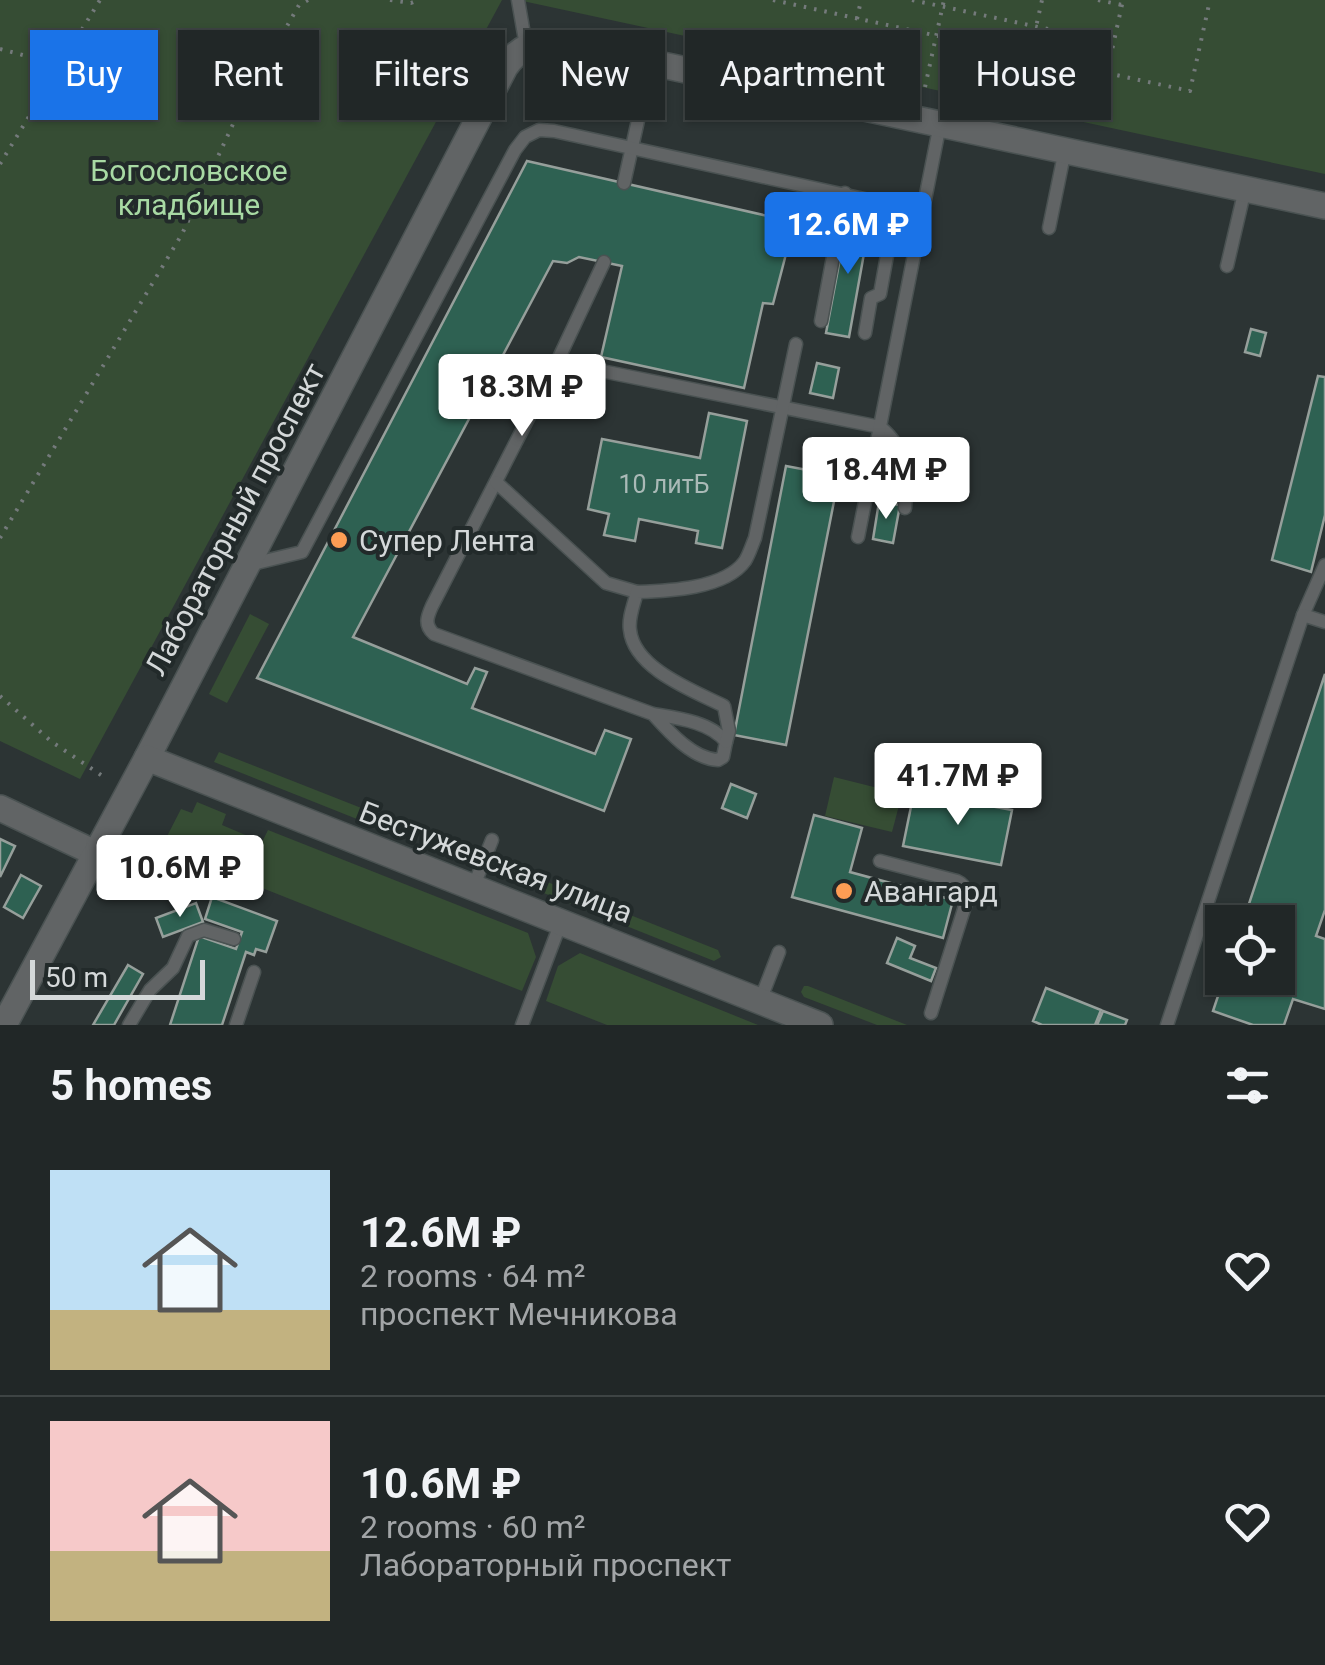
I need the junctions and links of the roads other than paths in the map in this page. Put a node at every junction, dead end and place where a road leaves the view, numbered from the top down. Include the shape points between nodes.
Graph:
1 (518, 0) edge
2 (525, 40) edge
3 (525, 47) edge
4 (665, 65) edge
5 (638, 120) edge
6 (940, 124) junction
7 (632, 147) junction
8 (1066, 150) junction
9 (624, 183) dead end
10 (1245, 190) junction
11 (844, 193) junction
12 (1325, 206) edge
13 (1050, 228) dead end
14 (604, 262) dead end
15 (1227, 266) dead end
16 (821, 321) dead end
17 (865, 332) dead end
18 (796, 344) dead end
19 (557, 362) junction
20 (783, 407) junction
21 (880, 427) junction
22 (496, 482) junction
23 (905, 508) dead end
24 (858, 537) dead end
25 (248, 565) junction
26 (1325, 566) edge
27 (637, 592) junction
28 (1303, 615) junction
29 (1325, 622) edge
30 (654, 714) junction
31 (726, 742) junction
32 (148, 758) junction
33 (0, 808) edge
34 (492, 840) dead end
35 (97, 854) junction
36 (880, 860) dead end
37 (473, 888) junction
38 (561, 922) junction
39 (234, 939) dead end
40 (779, 952) dead end
41 (254, 972) dead end
42 (760, 1001) junction
43 (6, 1010) edge
44 (931, 1013) dead end
45 (129, 1025) edge
46 (236, 1025) edge
47 (522, 1025) edge
48 (820, 1025) edge
49 (1167, 1025) edge

1 - 2 lane
3 - 25 street, Лабораторный проспект via 505,67
4 - 6 street
5 - 7 lane
6 - 8 street
6 - 21 lane
7 - 9 lane
7 - 11 lane
7 - 25 lane via 554,131 526,136 302,552
8 - 10 street
8 - 13 lane
10 - 12 street
10 - 15 lane
11 - 16 lane
11 - 17 lane via 896,206 880,294 871,298
14 - 19 lane
18 - 20 lane
19 - 20 lane
19 - 22 lane
20 - 21 lane
20 - 27 lane via 746,560 730,576 677,591
21 - 23 lane via 903,458
21 - 24 lane
22 - 27 lane via 606,583
22 - 30 lane via 432,606 429,629
25 - 32 street, Лабораторный проспект
26 - 28 lane
27 - 31 lane via 632,645 674,682 724,706
28 - 29 lane
28 - 49 lane
30 - 31 lane via 715,731
30 - 31 lane via 711,761 723,757
32 - 35 street, Лабораторный проспект
32 - 37 street, Бестужевская улица
33 - 35 street
34 - 37 lane
35 - 43 street, Лабораторный проспект
36 - 44 lane via 957,880 966,890
37 - 38 street, Бестужевская улица
38 - 42 street, Бестужевская улица
38 - 47 lane
39 - 45 lane via 204,930 188,936 174,968 150,990
40 - 42 lane
41 - 46 lane
42 - 48 street, Бестужевская улица

